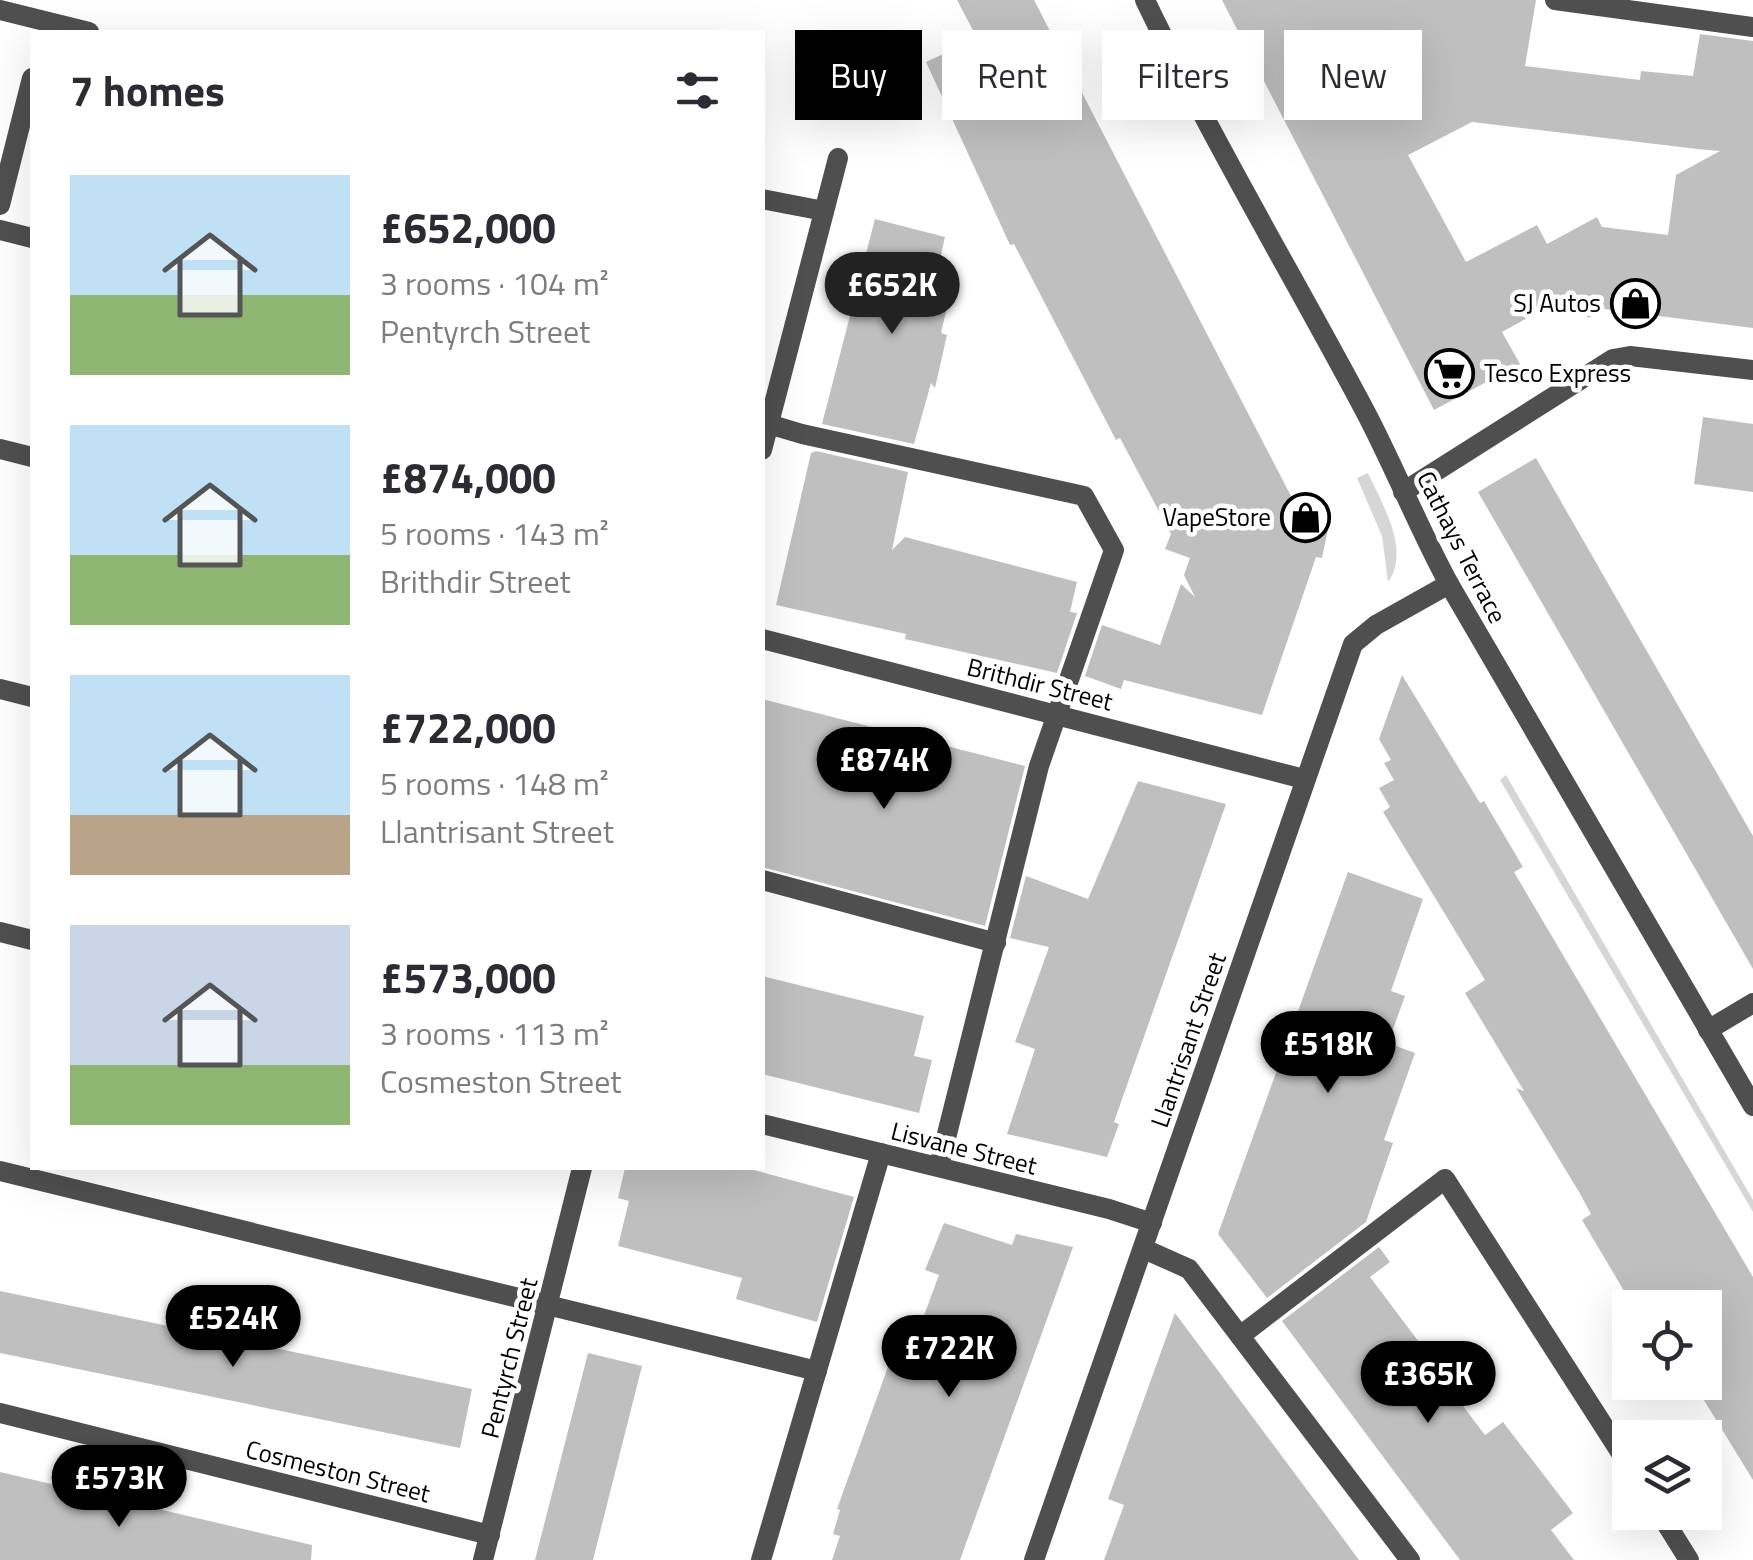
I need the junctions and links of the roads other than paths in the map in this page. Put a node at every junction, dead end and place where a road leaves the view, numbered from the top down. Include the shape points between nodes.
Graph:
1 (1145, 0) edge
2 (1555, 0) edge
3 (0, 10) edge
4 (45, 27) edge
5 (1753, 27) edge
6 (71, 30) edge
7 (30, 86) edge
8 (838, 158) dead end
9 (765, 200) edge
10 (0, 205) edge
11 (824, 210) junction
12 (0, 230) edge
13 (30, 238) edge
14 (1753, 370) edge
15 (766, 423) edge
16 (0, 449) edge
17 (30, 456) edge
18 (1403, 492) junction
19 (1448, 584) junction
20 (765, 640) edge
21 (0, 688) edge
22 (30, 696) edge
23 (1058, 714) junction
24 (1304, 779) junction
25 (765, 881) edge
26 (0, 932) edge
27 (30, 940) edge
28 (996, 943) junction
29 (1753, 1003) edge
30 (1708, 1030) junction
31 (1753, 1106) edge
32 (765, 1125) edge
33 (881, 1153) junction
34 (939, 1166) junction
35 (582, 1170) edge
36 (0, 1171) edge
37 (1152, 1223) junction
38 (1144, 1249) junction
39 (548, 1306) junction
40 (1240, 1336) junction
41 (817, 1371) junction
42 (0, 1413) edge
43 (1612, 1439) edge
44 (1670, 1530) edge
45 (490, 1535) junction
46 (484, 1560) edge
47 (761, 1560) edge
48 (1034, 1560) edge
49 (1410, 1560) edge
50 (1689, 1560) edge

1 - 18 street, Cathays Terrace
2 - 5 street
3 - 4 street
4 - 6 street
7 - 10 street
8 - 11 street
9 - 11 street
11 - 15 street
12 - 13 street
14 - 18 street via 1613,359
15 - 23 street via 1084,496 1114,550
16 - 17 street
18 - 19 street, Cathays Terrace
19 - 24 street, Llantrisant Street via 1353,644
19 - 30 street, Cathays Terrace
20 - 23 street, Brithdir Street
21 - 22 street
23 - 24 street, Brithdir Street
23 - 28 street
24 - 37 street, Llantrisant Street
25 - 28 street
26 - 27 street
28 - 34 street
29 - 30 street
30 - 31 street, Cathays Terrace
32 - 33 street, Lisvane Street
33 - 34 street, Lisvane Street
33 - 41 street
34 - 37 street, Lisvane Street
35 - 39 street, Pentyrch Street
36 - 39 street
37 - 38 street, Llantrisant Street
38 - 40 street via 1190,1269
38 - 48 street, Llantrisant Street
39 - 41 street
39 - 45 street, Pentyrch Street
40 - 43 street via 1446,1178
40 - 49 street
41 - 47 street
42 - 45 street, Cosmeston Street
44 - 50 street
45 - 46 street, Pentyrch Street

